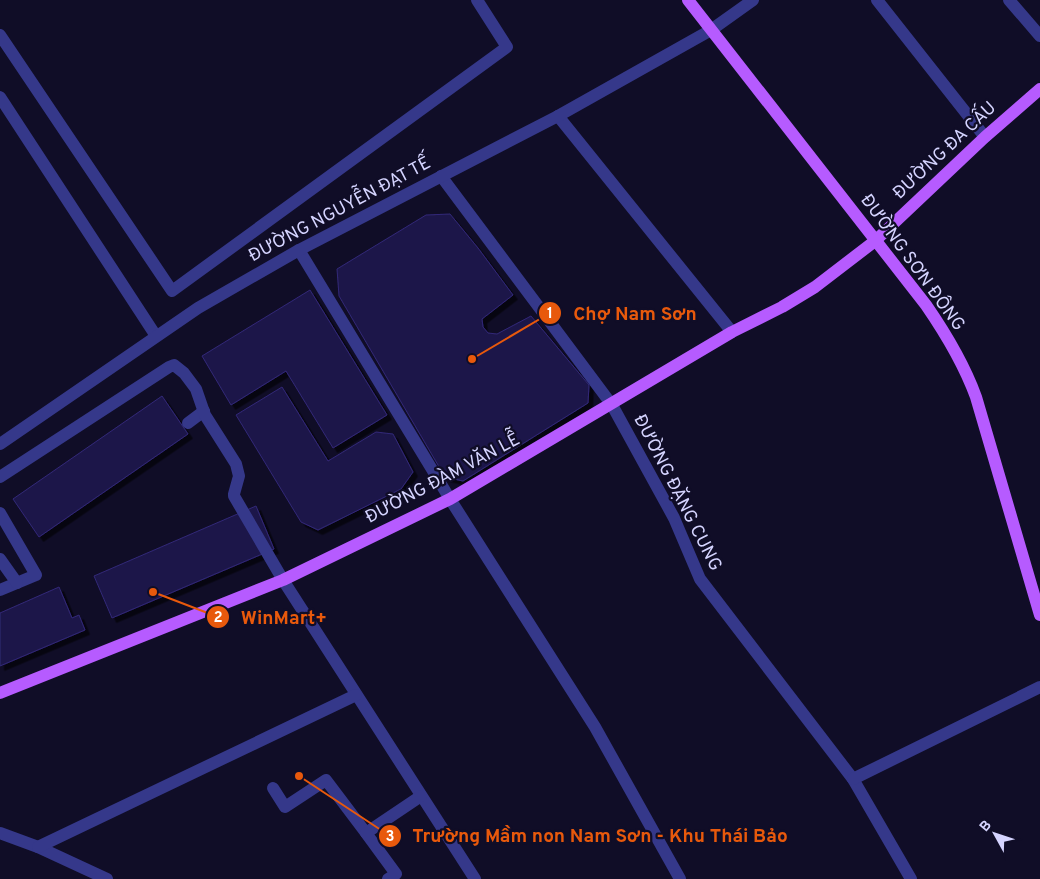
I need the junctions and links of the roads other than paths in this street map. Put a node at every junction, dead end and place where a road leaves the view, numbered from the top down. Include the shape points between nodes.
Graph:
1 (476, 0) edge
2 (688, 0) edge
3 (753, 0) edge
4 (877, 0) edge
5 (1009, 0) edge
6 (711, 30) junction
7 (0, 36) edge
8 (1040, 36) edge
9 (1040, 89) edge
10 (0, 97) edge
11 (558, 116) junction
12 (985, 137) junction
13 (441, 176) junction
14 (875, 241) junction
15 (299, 250) junction
16 (732, 332) junction
17 (156, 336) junction
18 (612, 404) junction
19 (204, 411) junction
20 (188, 423) dead end
21 (0, 444) edge
22 (0, 477) edge
23 (450, 499) junction
24 (0, 513) edge
25 (0, 559) edge
26 (283, 580) junction
27 (17, 583) junction
28 (0, 590) edge
29 (1040, 615) edge
30 (1040, 687) edge
31 (0, 693) edge
32 (356, 695) junction
33 (853, 779) junction
34 (273, 788) dead end
35 (421, 796) junction
36 (0, 833) edge
37 (366, 833) junction
38 (38, 847) junction
39 (106, 879) edge
40 (388, 879) edge
41 (475, 879) edge
42 (680, 879) edge
43 (911, 879) edge

1 - 7 street via 507,47 172,291
2 - 6 main road, ĐƯỜNG SƠN ĐÔNG
3 - 6 street, ĐƯỜNG NGUYỄN ĐẠT TẾ
4 - 12 street
5 - 8 street
6 - 11 street, ĐƯỜNG NGUYỄN ĐẠT TẾ
6 - 14 main road, ĐƯỜNG SƠN ĐÔNG
9 - 12 main road, ĐƯỜNG ĐA CẤU
10 - 17 street
11 - 13 street, ĐƯỜNG NGUYỄN ĐẠT TẾ
11 - 16 street
12 - 14 main road, ĐƯỜNG ĐA CẤU
13 - 15 street, ĐƯỜNG NGUYỄN ĐẠT TẾ
13 - 18 street, ĐƯỜNG ĐẶNG CUNG
14 - 16 main road, ĐƯỜNG ĐÀM VĂN LỄ via 815,287
14 - 29 main road, ĐƯỜNG SƠN ĐÔNG via 946,333 970,381
15 - 17 street, ĐƯỜNG NGUYỄN ĐẠT TẾ
15 - 23 street
16 - 18 main road, ĐƯỜNG ĐÀM VĂN LỄ
17 - 21 street, ĐƯỜNG NGUYỄN ĐẠT TẾ
18 - 23 main road, ĐƯỜNG ĐÀM VĂN LỄ
18 - 33 street, ĐƯỜNG ĐẶNG CUNG via 674,518 700,579
19 - 20 street
19 - 22 street via 196,389 174,365
19 - 26 street via 236,464 239,476 234,496
23 - 26 main road, ĐƯỜNG ĐÀM VĂN LỄ
23 - 42 street via 595,727
24 - 27 street via 36,575
25 - 27 street
26 - 31 main road, ĐƯỜNG ĐÀM VĂN LỄ
26 - 32 street
27 - 28 street
30 - 33 street
32 - 35 street
32 - 38 street
33 - 43 street, ĐƯỜNG ĐẶNG CUNG
34 - 37 street via 286,806 326,780
35 - 37 street
35 - 41 street
36 - 38 street
37 - 40 street via 396,874
38 - 39 street

